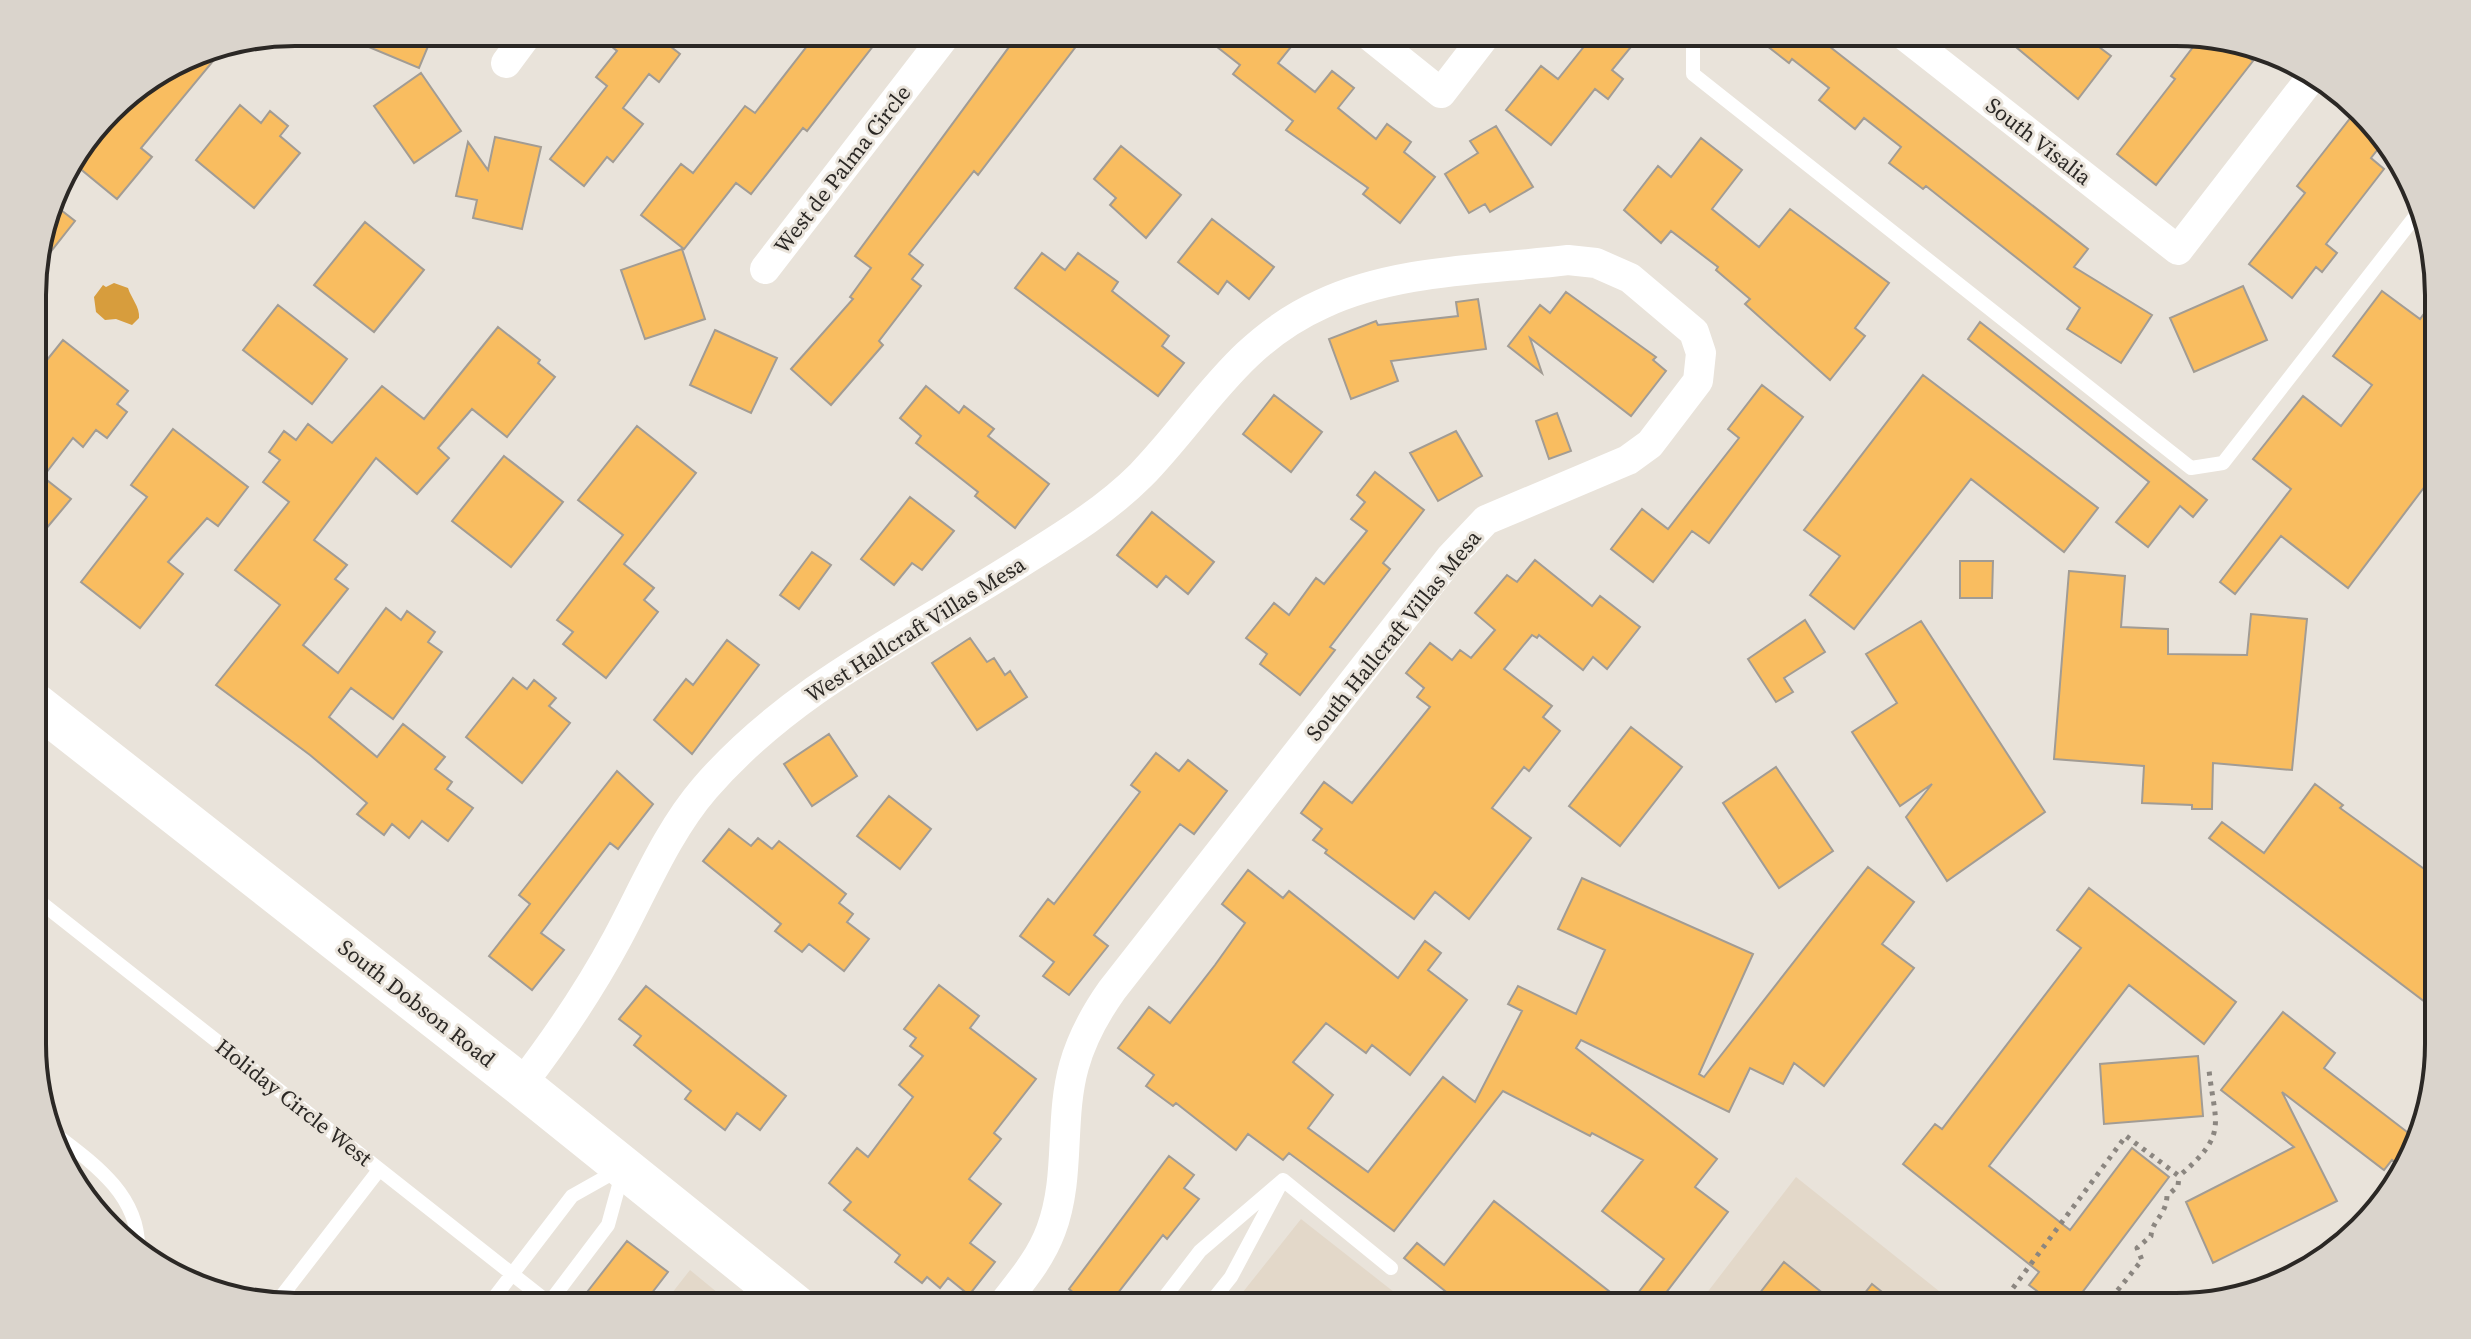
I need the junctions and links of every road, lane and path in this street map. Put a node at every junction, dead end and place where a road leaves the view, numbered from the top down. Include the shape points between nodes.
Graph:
1 (1383, 46) edge
2 (1477, 46) edge
3 (1693, 46) edge
4 (1918, 46) edge
5 (518, 47) edge
6 (937, 47) edge
7 (506, 63) dead end
8 (2306, 84) edge
9 (2413, 219) edge
10 (765, 269) dead end
11 (1361, 289) joint
12 (46, 713) edge
13 (46, 907) edge
14 (2209, 1070) dead end
15 (521, 1085) junction
16 (67, 1144) edge
17 (624, 1167) junction
18 (379, 1170) junction
19 (2179, 1176) junction
20 (1283, 1180) junction
21 (139, 1237) edge
22 (1391, 1268) dead end
23 (513, 1274) junction
24 (284, 1292) edge
25 (2010, 1292) edge
26 (2116, 1292) edge
27 (498, 1293) edge
28 (535, 1293) edge
29 (559, 1293) edge
30 (779, 1293) edge
31 (1012, 1293) edge
32 (1168, 1293) edge
33 (1219, 1293) edge

1 - 2 street via 1441,93
3 - 9 lane via 1693,74 2191,468 2223,463
4 - 8 street, South Visalia via 2178,250
5 - 7 street
6 - 10 street, West de Palma Circle
11 - 15 street, West Hallcraft Villas Mesa via 1270,332 1110,503 814,690 748,743 702,791 650,874 581,1005
11 - 31 street, South Hallcraft Villas Mesa via 1381,282 1568,260 1596,263 1630,278 1694,332 1701,353 1698,381 1650,444 1628,460 1486,520 1153,937 1087,1027 1073,1069 1061,1192 1052,1228 1040,1257
12 - 15 main road, South Dobson Road
13 - 18 lane, Holiday Circle West
14 - 19 path via 2216,1132
15 - 17 main road, South Dobson Road
16 - 21 lane via 106,1174
17 - 23 lane via 572,1196
17 - 29 lane via 608,1225
17 - 30 main road, South Dobson Road
18 - 23 lane, Holiday Circle West
18 - 24 lane
19 - 25 path via 2126,1136
19 - 26 path via 2178,1186 2167,1196 2167,1211 2137,1248 2142,1260
20 - 22 lane
20 - 32 lane via 1200,1251
20 - 33 lane
23 - 27 lane
23 - 28 lane, Holiday Circle West

